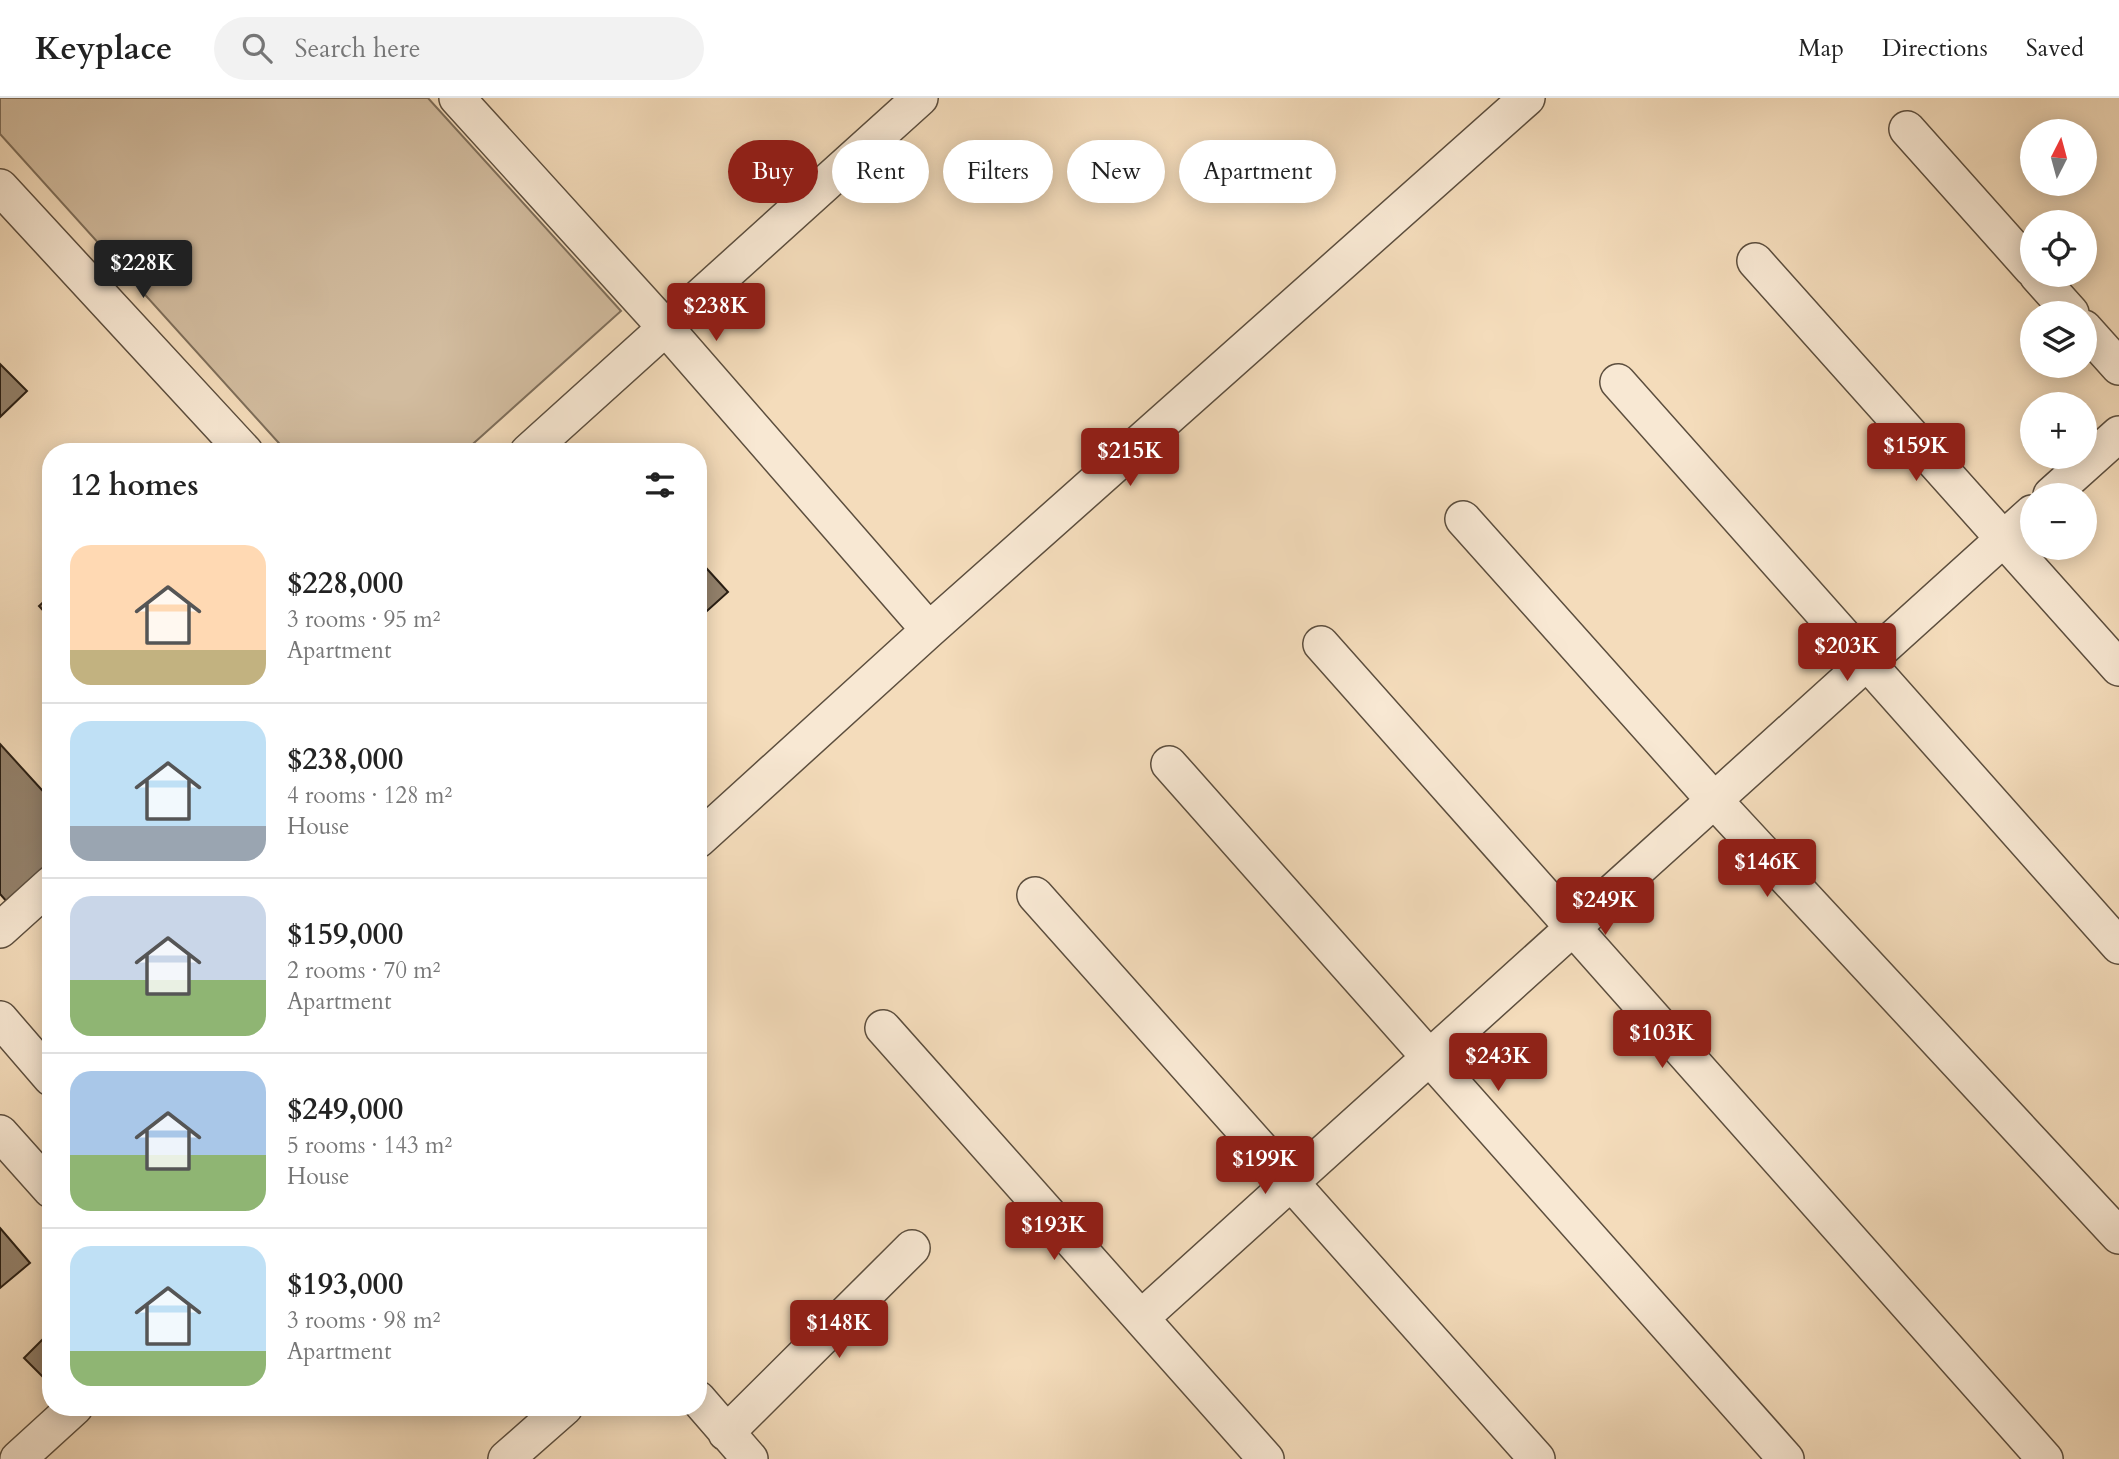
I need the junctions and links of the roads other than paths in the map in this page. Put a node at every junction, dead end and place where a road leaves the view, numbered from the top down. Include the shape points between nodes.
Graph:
1 (457, 98) edge
2 (920, 98) edge
3 (1527, 98) edge
4 (1907, 129) dead end
5 (0, 187) edge
6 (2020, 256) edge
7 (1755, 261) dead end
8 (2048, 287) edge
9 (2060, 301) edge
10 (665, 327) junction
11 (2097, 342) edge
12 (2119, 367) edge
13 (1618, 382) dead end
14 (2119, 434) edge
15 (236, 443) edge
16 (538, 443) edge
17 (2064, 483) edge
18 (1463, 519) dead end
19 (2020, 524) edge
20 (2003, 539) junction
21 (929, 630) junction
22 (1321, 644) dead end
23 (1867, 662) junction
24 (2119, 668) edge
25 (1169, 764) dead end
26 (1714, 800) junction
27 (707, 832) edge
28 (42, 892) edge
29 (1035, 895) dead end
30 (1573, 928) junction
31 (0, 930) edge
32 (2119, 946) edge
33 (0, 1019) edge
34 (883, 1028) dead end
35 (1430, 1058) junction
36 (42, 1068) edge
37 (0, 1133) edge
38 (42, 1180) edge
39 (1291, 1183) junction
40 (2119, 1236) edge
41 (912, 1248) dead end
42 (1141, 1318) junction
43 (707, 1410) edge
44 (65, 1416) edge
45 (555, 1416) edge
46 (726, 1433) junction
47 (18, 1459) edge
48 (506, 1459) edge
49 (750, 1459) edge
50 (1266, 1459) edge
51 (1536, 1459) edge
52 (1786, 1459) edge
53 (2045, 1459) edge

1 - 10 street
2 - 10 street
3 - 21 street
4 - 6 street
5 - 15 street
7 - 20 street
8 - 9 street
10 - 16 street
10 - 21 street
11 - 12 street
13 - 23 street
14 - 17 street
18 - 26 street
19 - 20 street
20 - 23 street
20 - 24 street
21 - 27 street
22 - 30 street
23 - 26 street
23 - 32 street
25 - 35 street
26 - 30 street
26 - 40 street
28 - 31 street
29 - 39 street
30 - 35 street
30 - 53 street
33 - 36 street
34 - 42 street
35 - 39 street
35 - 52 street
37 - 38 street
39 - 42 street
39 - 51 street
41 - 46 street
42 - 50 street
43 - 46 street
44 - 47 street
45 - 48 street
46 - 49 street

